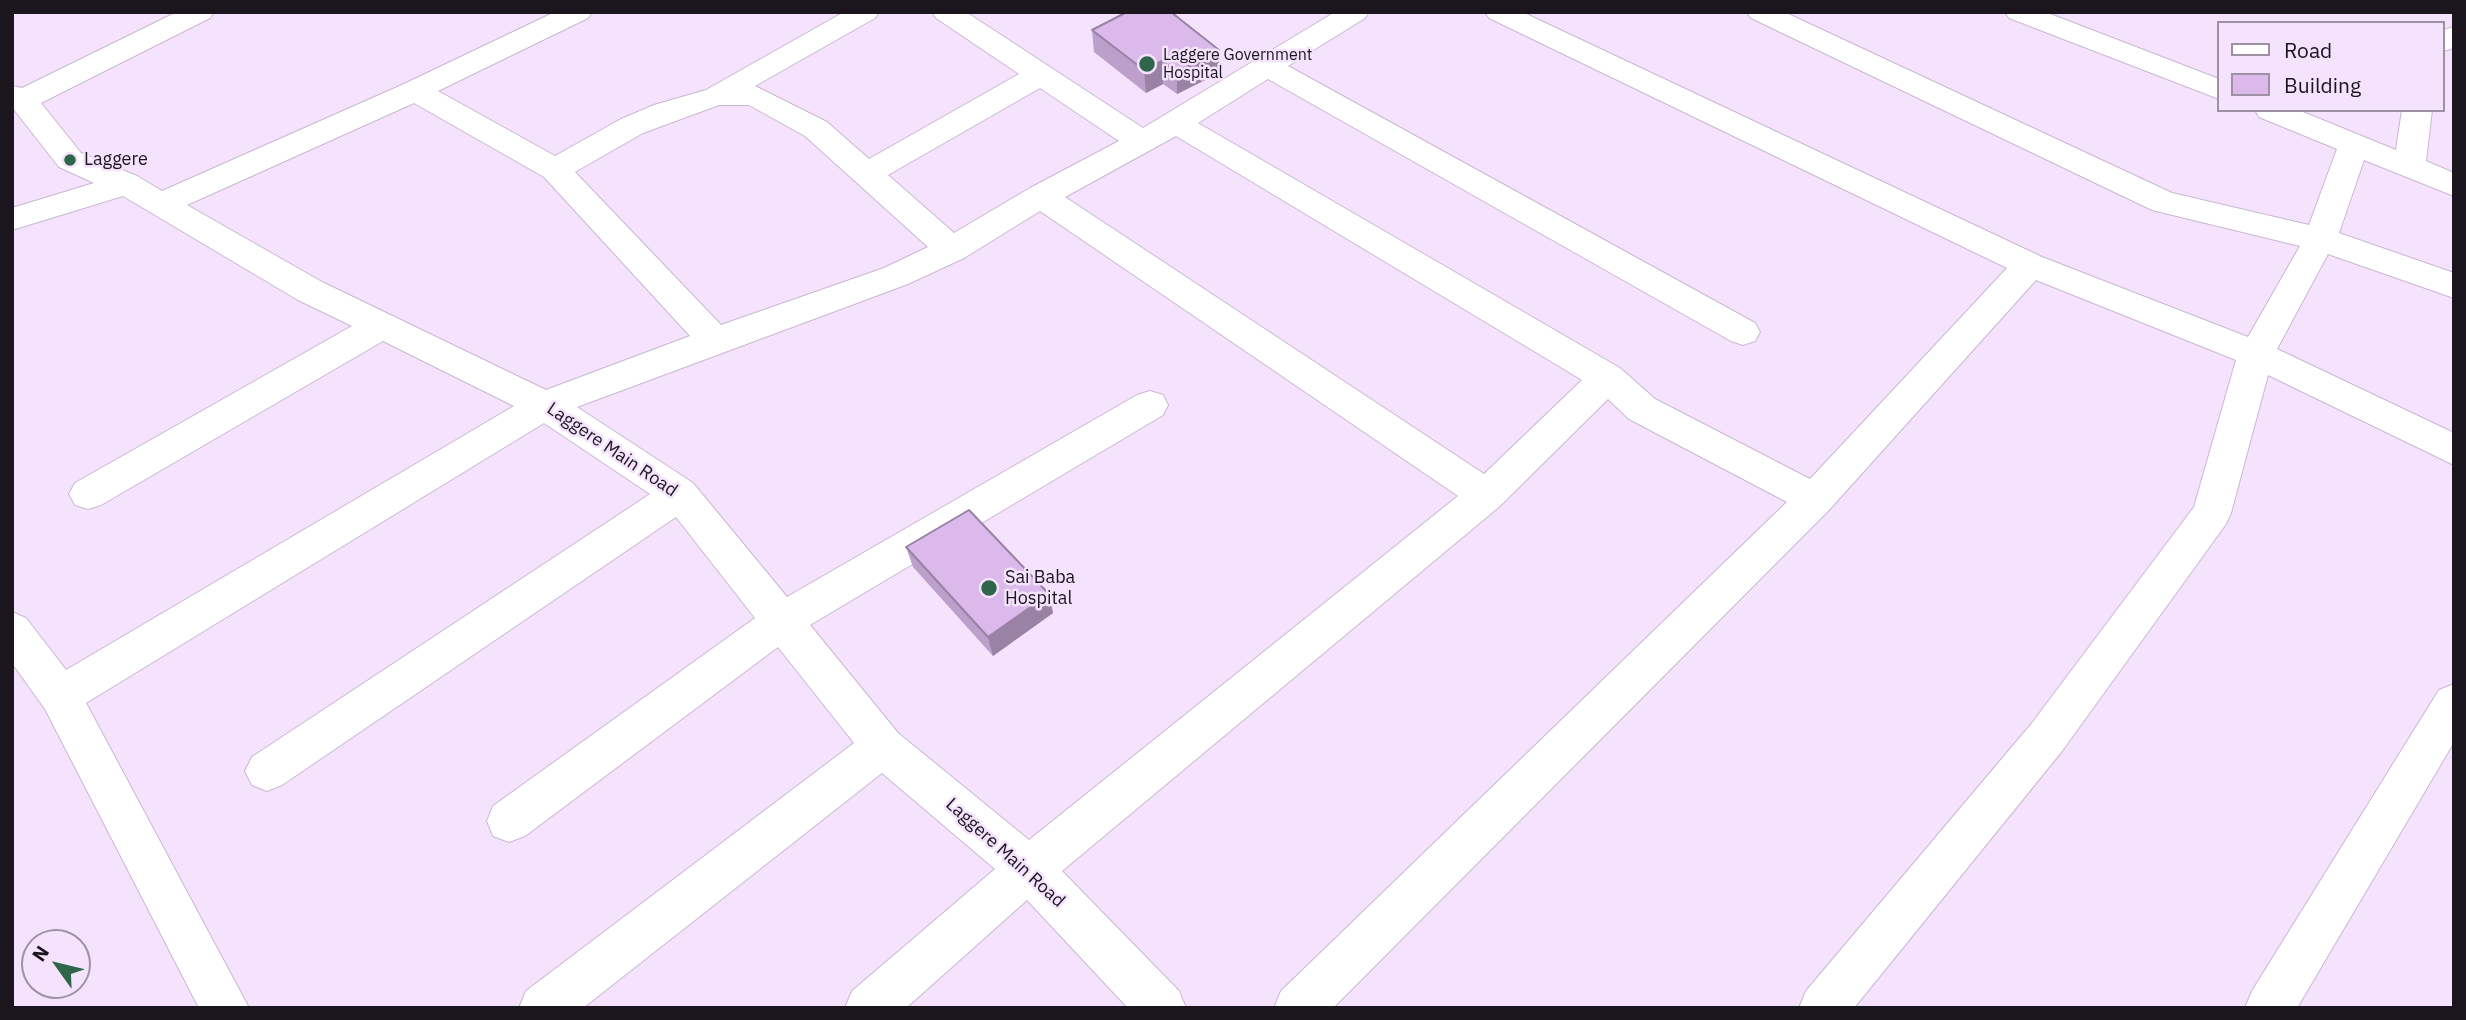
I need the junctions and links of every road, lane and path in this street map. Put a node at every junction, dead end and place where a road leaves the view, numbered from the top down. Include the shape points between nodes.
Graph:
1 (200, 12) edge
2 (579, 12) edge
3 (865, 12) edge
4 (946, 12) edge
5 (1355, 12) edge
6 (1499, 12) edge
7 (1761, 12) edge
8 (2019, 12) edge
9 (1248, 68) junction
10 (1040, 75) junction
11 (2218, 90) edge
12 (415, 91) junction
13 (717, 96) junction
14 (18, 97) edge
15 (2275, 112) edge
16 (2417, 112) edge
17 (1176, 123) junction
18 (1142, 142) junction
19 (2355, 143) junction
20 (2409, 168) junction
21 (555, 170) junction
22 (866, 174) junction
23 (126, 184) junction
24 (2454, 186) edge
25 (1041, 197) junction
26 (161, 204) junction
27 (12, 219) edge
28 (2320, 239) junction
29 (952, 250) junction
30 (2030, 265) junction
31 (2454, 286) edge
32 (381, 326) junction
33 (1743, 332) dead end
34 (715, 341) junction
35 (2256, 354) junction
36 (1607, 378) junction
37 (545, 405) junction
38 (1150, 405) dead end
39 (2454, 450) edge
40 (88, 494) dead end
41 (680, 494) junction
42 (1486, 495) junction
43 (1815, 499) junction
44 (782, 621) junction
45 (12, 630) edge
46 (60, 696) junction
47 (2454, 703) edge
48 (883, 747) junction
49 (267, 771) dead end
50 (509, 821) dead end
51 (1029, 869) junction
52 (225, 1008) edge
53 (543, 1008) edge
54 (869, 1008) edge
55 (1162, 1008) edge
56 (1298, 1008) edge
57 (1823, 1008) edge
58 (2269, 1008) edge

1 - 14 street
2 - 12 street
3 - 13 street
4 - 10 street
5 - 9 street
6 - 30 street
7 - 28 street via 2163,201
8 - 11 street
9 - 17 street
9 - 33 street
10 - 18 street
10 - 22 street
12 - 21 street
12 - 26 street
13 - 21 street via 632,126
13 - 22 street via 754,95 781,109 816,129
14 - 23 street, Laggere Main Road via 69,160
15 - 19 street
16 - 20 street
17 - 18 street
17 - 36 street
18 - 25 street
19 - 20 street
19 - 28 street
20 - 24 street
21 - 34 street
22 - 29 street
23 - 26 street, Laggere Main Road
23 - 27 street
25 - 29 street
25 - 42 street
26 - 32 street, Laggere Main Road via 310,292
28 - 31 street
28 - 35 street
29 - 34 street via 896,276
30 - 35 street
30 - 43 street
32 - 37 street, Laggere Main Road
32 - 40 street
34 - 37 street
35 - 39 street
35 - 57 street via 2211,513 2047,737
36 - 42 street
36 - 43 street via 1642,409
37 - 41 street, Laggere Main Road
37 - 46 street
38 - 44 street
41 - 44 street, Laggere Main Road
41 - 49 street
42 - 51 street
43 - 56 street
44 - 48 street, Laggere Main Road
44 - 50 street
45 - 46 street
46 - 52 street
47 - 58 street
48 - 51 street, Laggere Main Road
48 - 53 street
51 - 54 street
51 - 55 street, Laggere Main Road

